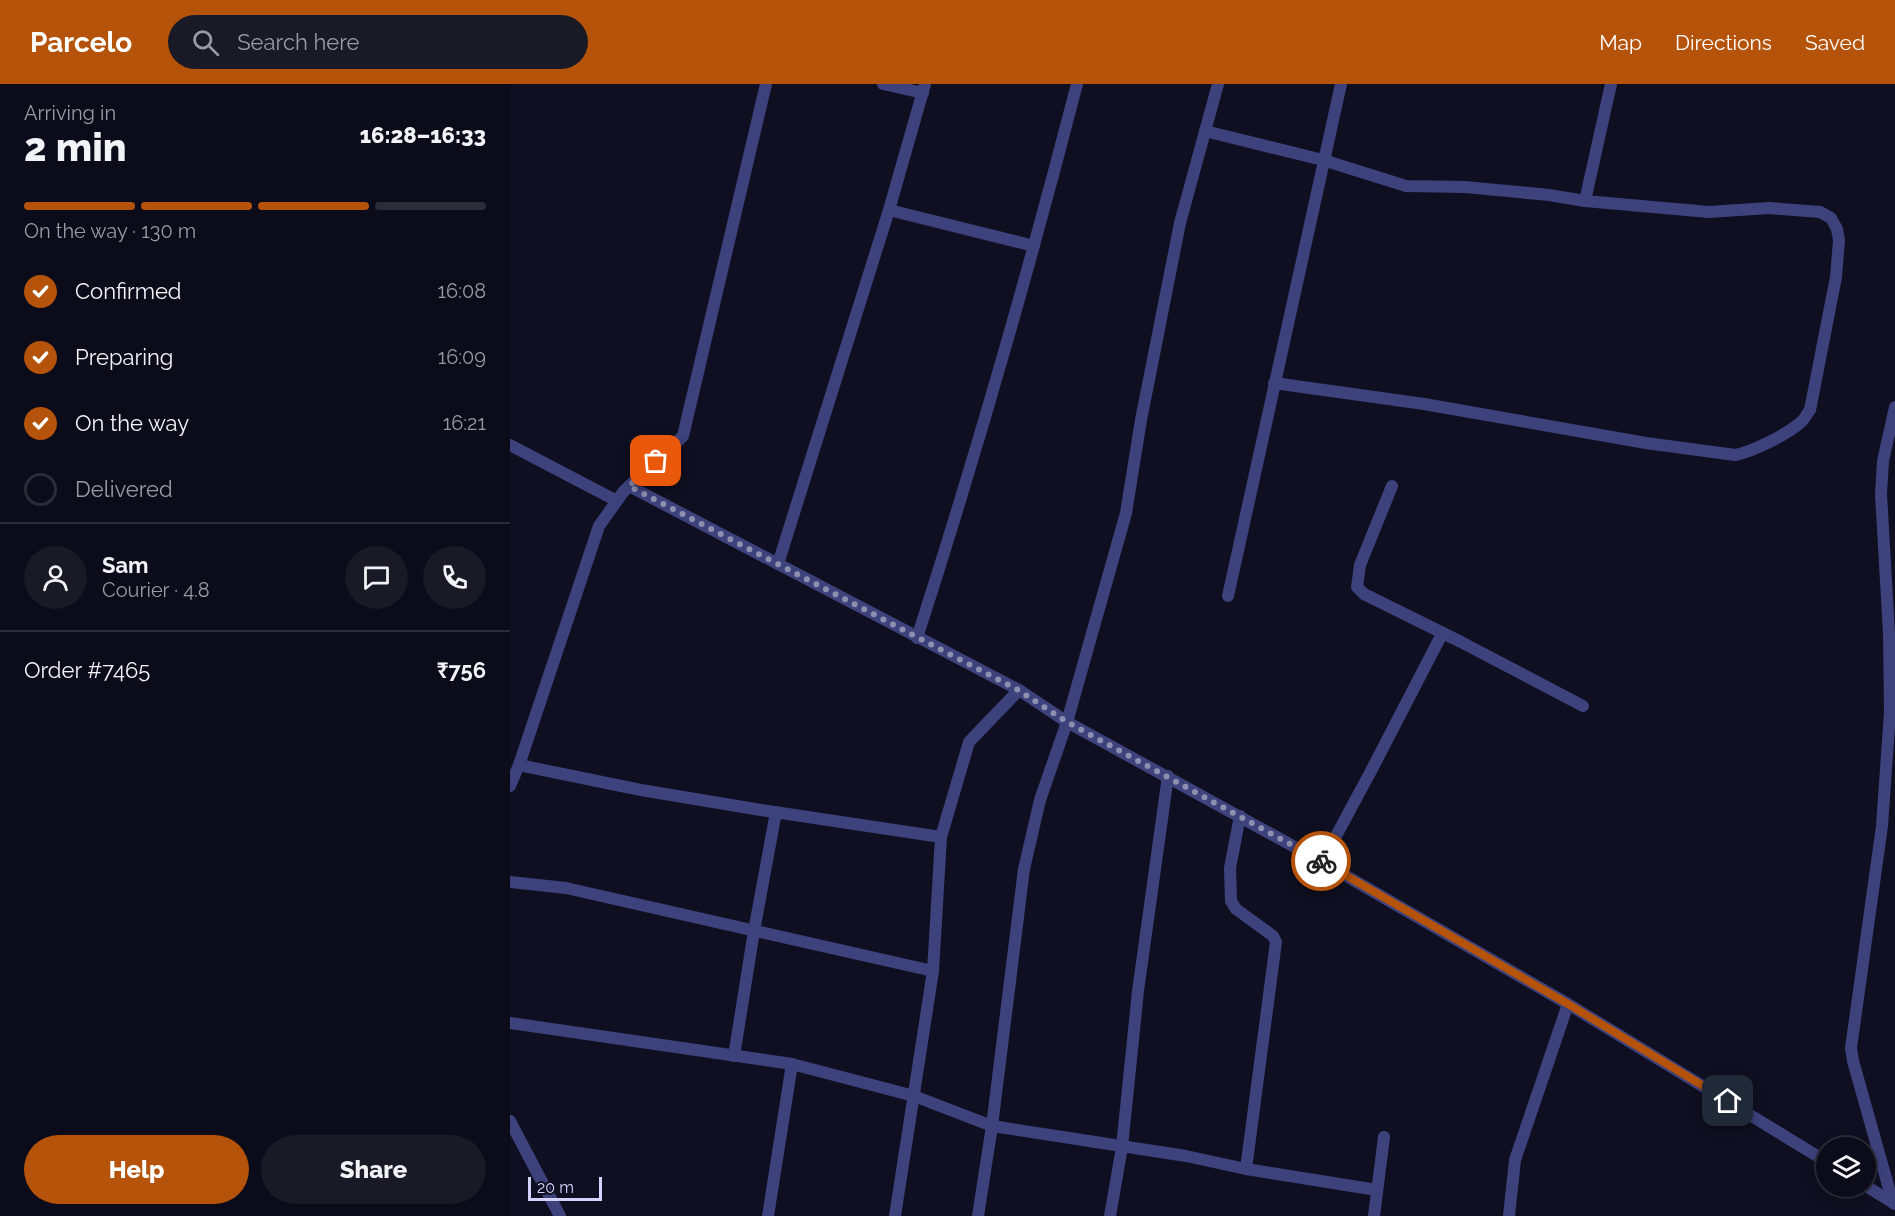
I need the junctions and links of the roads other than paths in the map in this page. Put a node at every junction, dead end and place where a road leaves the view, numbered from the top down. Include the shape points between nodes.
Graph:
1 (766, 84) edge
2 (883, 84) edge
3 (1077, 84) edge
4 (1218, 84) edge
5 (1341, 84) edge
6 (1611, 84) edge
7 (924, 88) edge
8 (1205, 131) junction
9 (1323, 160) junction
10 (1585, 201) junction
11 (889, 210) junction
12 (1034, 246) junction
13 (1274, 383) junction
14 (1895, 407) edge
15 (510, 445) edge
16 (629, 486) junction
17 (1392, 486) dead end
18 (617, 501) junction
19 (778, 564) junction
20 (1228, 596) dead end
21 (1442, 634) junction
22 (916, 638) junction
23 (1018, 690) junction
24 (1582, 706) dead end
25 (1067, 722) junction
26 (519, 765) junction
27 (1168, 776) junction
28 (510, 786) edge
29 (776, 812) junction
30 (1240, 816) junction
31 (941, 837) junction
32 (1322, 862) junction
33 (510, 882) edge
34 (754, 931) junction
35 (933, 971) junction
36 (1568, 1004) junction
37 (510, 1023) edge
38 (734, 1056) junction
39 (792, 1064) junction
40 (914, 1096) junction
41 (510, 1121) edge
42 (992, 1126) junction
43 (1384, 1137) dead end
44 (1122, 1148) junction
45 (1816, 1155) edge
46 (1246, 1169) junction
47 (1377, 1190) junction
48 (1876, 1192) edge
49 (1894, 1203) edge
50 (560, 1216) edge
51 (768, 1216) edge
52 (895, 1216) edge
53 (978, 1216) edge
54 (1110, 1216) edge
55 (1374, 1216) edge
56 (1509, 1216) edge

1 - 16 street via 683,436
2 - 7 street
3 - 12 street
4 - 8 street
5 - 9 street
6 - 10 street
7 - 11 street
8 - 9 street
8 - 25 street via 1160,319 1126,513
9 - 10 street via 1406,186 1465,187
9 - 13 street
10 - 13 street via 1709,212 1769,208 1820,212 1831,218 1839,240 1836,277 1810,410 1801,422 1761,446 1735,455
11 - 12 street
11 - 19 street
12 - 22 street via 956,518
13 - 20 street
14 - 49 street via 1883,461 1881,494 1890,712 1882,826 1851,1048
15 - 18 street
16 - 18 street
16 - 19 street
17 - 21 street via 1360,566 1358,587 1364,594
18 - 26 street via 599,526
19 - 22 street
21 - 24 street
21 - 32 street
22 - 23 street
23 - 25 street
23 - 31 street via 969,742
25 - 27 street
25 - 42 street via 1040,800 1024,869
26 - 28 street
26 - 29 street
27 - 30 street
27 - 44 street via 1138,991
29 - 31 street
29 - 34 street
30 - 32 street
30 - 46 street via 1230,868 1232,901 1236,909 1276,942
31 - 35 street
32 - 36 street
33 - 34 street via 566,888
34 - 35 street
34 - 38 street
35 - 40 street
36 - 45 street
36 - 56 street via 1515,1160
37 - 38 street
38 - 39 street
39 - 40 street
39 - 51 street
40 - 42 street
40 - 52 street
41 - 50 street
42 - 44 street
42 - 53 street
43 - 47 street
44 - 46 street
44 - 54 street
46 - 47 street
47 - 55 street
48 - 49 street

